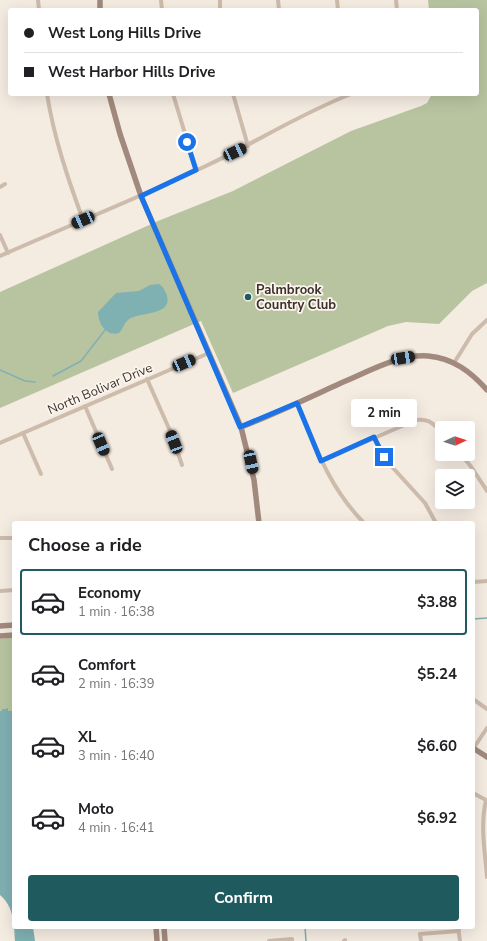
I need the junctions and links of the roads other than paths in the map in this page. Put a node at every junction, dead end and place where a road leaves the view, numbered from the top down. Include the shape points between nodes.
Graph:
1 (47, 96) edge
2 (110, 96) edge
3 (174, 96) edge
4 (234, 96) edge
5 (346, 96) edge
6 (248, 146) junction
7 (196, 170) junction
8 (5, 184) dead end
9 (0, 187) edge
10 (141, 196) junction
11 (83, 220) junction
12 (0, 235) edge
13 (8, 253) junction
14 (0, 256) edge
15 (487, 320) edge
16 (209, 353) junction
17 (454, 363) junction
18 (147, 379) junction
19 (487, 390) edge
20 (297, 403) junction
21 (85, 406) junction
22 (435, 425) edge
23 (240, 427) junction
24 (23, 433) junction
25 (374, 437) junction
26 (0, 443) edge
27 (321, 461) junction
28 (466, 461) edge
29 (182, 464) dead end
30 (112, 469) dead end
31 (41, 474) dead end
32 (487, 491) edge
33 (259, 521) edge
34 (362, 521) edge
35 (435, 521) edge
36 (0, 538) edge
37 (12, 538) edge
38 (487, 581) edge
39 (475, 582) edge
40 (12, 590) edge
41 (0, 591) edge
42 (12, 624) edge
43 (0, 626) edge
44 (12, 635) edge
45 (0, 636) edge
46 (475, 700) edge
47 (487, 709) edge
48 (487, 728) edge
49 (475, 746) edge
50 (475, 750) edge
51 (487, 757) edge
52 (475, 794) edge
53 (486, 800) edge
54 (486, 808) edge
55 (487, 877) edge
56 (156, 929) edge
57 (164, 929) edge
58 (458, 929) edge
59 (292, 940) edge
60 (157, 941) edge
61 (165, 941) edge
62 (269, 941) edge
63 (421, 941) edge
64 (460, 941) edge

1 - 11 street via 65,170
2 - 10 street
3 - 7 street
4 - 6 street
5 - 6 street via 312,111
6 - 7 street
7 - 10 street
8 - 9 street
10 - 11 street
10 - 16 street
11 - 13 street
12 - 13 street
13 - 14 street
15 - 17 street via 472,334
16 - 18 street, North Bolivar Drive
16 - 23 street
17 - 19 street via 474,375
17 - 20 street via 427,356 403,358
18 - 21 street, North Bolivar Drive
18 - 29 street
20 - 23 street
20 - 27 street
21 - 24 street, North Bolivar Drive
21 - 30 street
22 - 25 street via 426,419 416,420
23 - 33 street via 254,480
24 - 26 street, North Bolivar Drive
24 - 31 street
25 - 27 street
25 - 35 street via 392,469 425,503
27 - 34 street via 346,504
28 - 32 street
36 - 37 street
38 - 39 street
40 - 41 street
42 - 43 street
44 - 45 street
46 - 47 street
48 - 49 street
50 - 51 street
52 - 53 street
53 - 54 street
54 - 55 street via 483,830
56 - 60 street
57 - 61 street
58 - 63 street via 420,934
58 - 64 street
59 - 62 street

